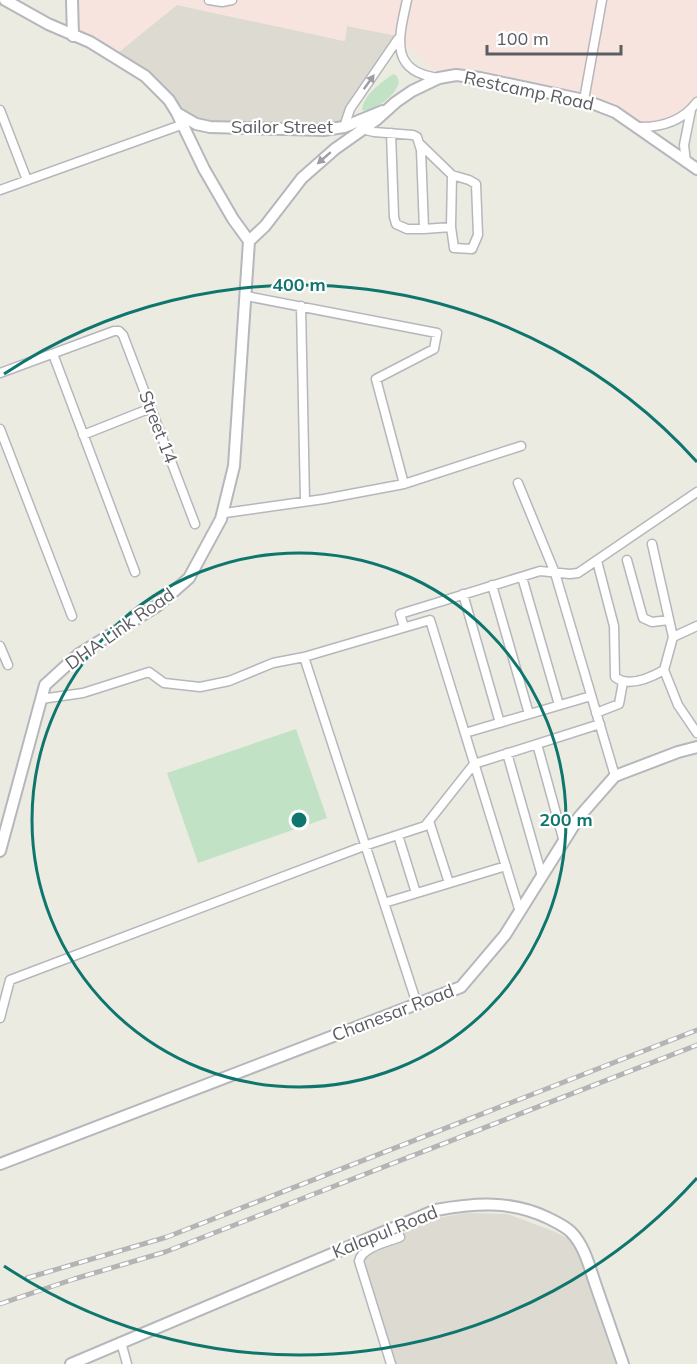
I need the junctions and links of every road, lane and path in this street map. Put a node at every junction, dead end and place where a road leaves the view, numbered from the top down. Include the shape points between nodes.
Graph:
1 (5, 0) edge
2 (72, 0) edge
3 (208, 0) edge
4 (232, 0) edge
5 (407, 0) edge
6 (602, 0) edge
7 (73, 36) junction
8 (398, 39) junction
9 (439, 78) junction
10 (584, 100) junction
11 (697, 102) edge
12 (387, 109) junction
13 (0, 110) edge
14 (691, 110) junction
15 (177, 113) junction
16 (182, 125) junction
17 (344, 127) junction
18 (636, 127) junction
19 (362, 129) junction
20 (391, 134) junction
21 (420, 144) junction
22 (686, 162) junction
23 (697, 169) edge
24 (452, 175) junction
25 (27, 180) junction
26 (0, 190) edge
27 (451, 228) junction
28 (424, 229) junction
29 (249, 241) junction
30 (246, 296) junction
31 (301, 306) junction
32 (53, 354) junction
33 (0, 373) edge
34 (150, 408) junction
35 (0, 429) edge
36 (83, 435) junction
37 (521, 446) dead end
38 (518, 483) dead end
39 (404, 484) junction
40 (697, 492) edge
41 (305, 501) junction
42 (225, 513) dead end
43 (195, 524) dead end
44 (652, 544) dead end
45 (627, 560) dead end
46 (597, 561) junction
47 (135, 572) dead end
48 (555, 573) junction
49 (522, 577) junction
50 (492, 585) junction
51 (463, 594) junction
52 (72, 616) dead end
53 (669, 620) junction
54 (697, 626) edge
55 (404, 627) junction
56 (673, 637) junction
57 (0, 646) edge
58 (304, 657) junction
59 (8, 665) dead end
60 (664, 670) junction
61 (623, 682) junction
62 (591, 696) junction
63 (42, 699) junction
64 (559, 705) junction
65 (597, 713) junction
66 (529, 714) junction
67 (500, 723) junction
68 (600, 724) junction
69 (465, 733) junction
70 (697, 733) edge
71 (537, 744) junction
72 (697, 747) edge
73 (507, 753) junction
74 (474, 764) junction
75 (615, 776) junction
76 (429, 821) junction
77 (398, 835) junction
78 (564, 842) junction
79 (364, 846) junction
80 (0, 851) edge
81 (506, 866) junction
82 (542, 876) junction
83 (448, 883) junction
84 (416, 893) junction
85 (384, 903) junction
86 (520, 912) junction
87 (417, 1004) junction
88 (0, 1018) edge
89 (0, 1164) edge
90 (400, 1237) dead end
91 (121, 1342) junction
92 (71, 1364) edge
93 (127, 1364) edge
94 (391, 1364) edge
95 (623, 1364) edge

1 - 7 street
2 - 7 street
3 - 4 street
5 - 8 street
6 - 10 street
7 - 15 street via 146,76
8 - 9 street via 411,68
17 -> 8 street via 350,109
9 - 10 street, Restcamp Road via 480,78
9 - 12 street, Restcamp Road
10 - 18 street, Restcamp Road via 615,112
11 - 14 street
12 - 17 street, Sailor Street
12 - 19 street, Restcamp Road
13 - 25 street
14 - 18 street via 654,128
14 - 22 street via 684,145
15 - 16 street
15 - 17 street, Sailor Street via 210,128
16 - 25 street
16 - 29 street
18 - 22 street, Restcamp Road
19 - 20 street
19 -> 29 street, Restcamp Road via 302,178
20 - 21 street via 416,135
20 - 28 street via 396,224
21 - 24 street
21 - 28 street
22 - 23 street, Restcamp Road
24 - 27 street
24 - 27 street via 476,184 478,235 472,249 454,248
25 - 26 street
27 - 28 street
29 - 30 street
30 - 31 street
30 - 63 street, DHA Link Road via 234,466 221,519 189,578 157,606 79,654 45,685
31 - 39 street via 437,333 434,349 376,380
31 - 41 street
32 - 33 street
32 - 34 street, Street 14 via 119,332
32 - 36 street
34 - 36 street
34 - 43 street, Street 14
35 - 52 street
36 - 47 street
37 - 39 street
38 - 48 street
39 - 41 street
40 - 46 street
41 - 42 street
44 - 53 street
45 - 53 street via 643,618 652,622
46 - 48 street via 578,573
46 - 61 street via 614,626 615,677
48 - 49 street via 540,571
48 - 62 street
49 - 50 street
49 - 64 street
50 - 51 street
50 - 66 street
51 - 55 street via 400,614
51 - 67 street
53 - 56 street
54 - 56 street
55 - 58 street
55 - 69 street via 430,620
56 - 60 street
57 - 59 street
58 - 63 street via 200,687 164,683 149,672 83,693
58 - 79 street
60 - 61 street via 634,682
60 - 70 street via 678,705
61 - 65 street via 619,704
62 - 64 street
62 - 65 street
63 - 80 street, DHA Link Road
64 - 66 street
65 - 68 street
66 - 67 street
67 - 69 street
68 - 71 street
68 - 75 street
69 - 74 street
71 - 73 street
71 - 78 street
72 - 75 street, Chanesar Road
73 - 74 street
73 - 82 street
74 - 76 street
74 - 81 street
75 - 78 street, Chanesar Road via 579,817
76 - 77 street
76 - 83 street
77 - 79 street
77 - 84 street
78 - 82 street, Chanesar Road
79 - 85 street
79 - 88 street via 10,980
81 - 83 street
81 - 86 street
82 - 86 street, Chanesar Road
83 - 84 street
84 - 85 street
85 - 87 street
86 - 87 street, Chanesar Road via 461,987
87 - 89 street, Chanesar Road
90 - 94 street via 359,1257
91 - 92 street, Kalapul Road
91 - 93 street
91 - 95 street, Kalapul Road via 436,1210 503,1204 539,1214 572,1233 582,1248

